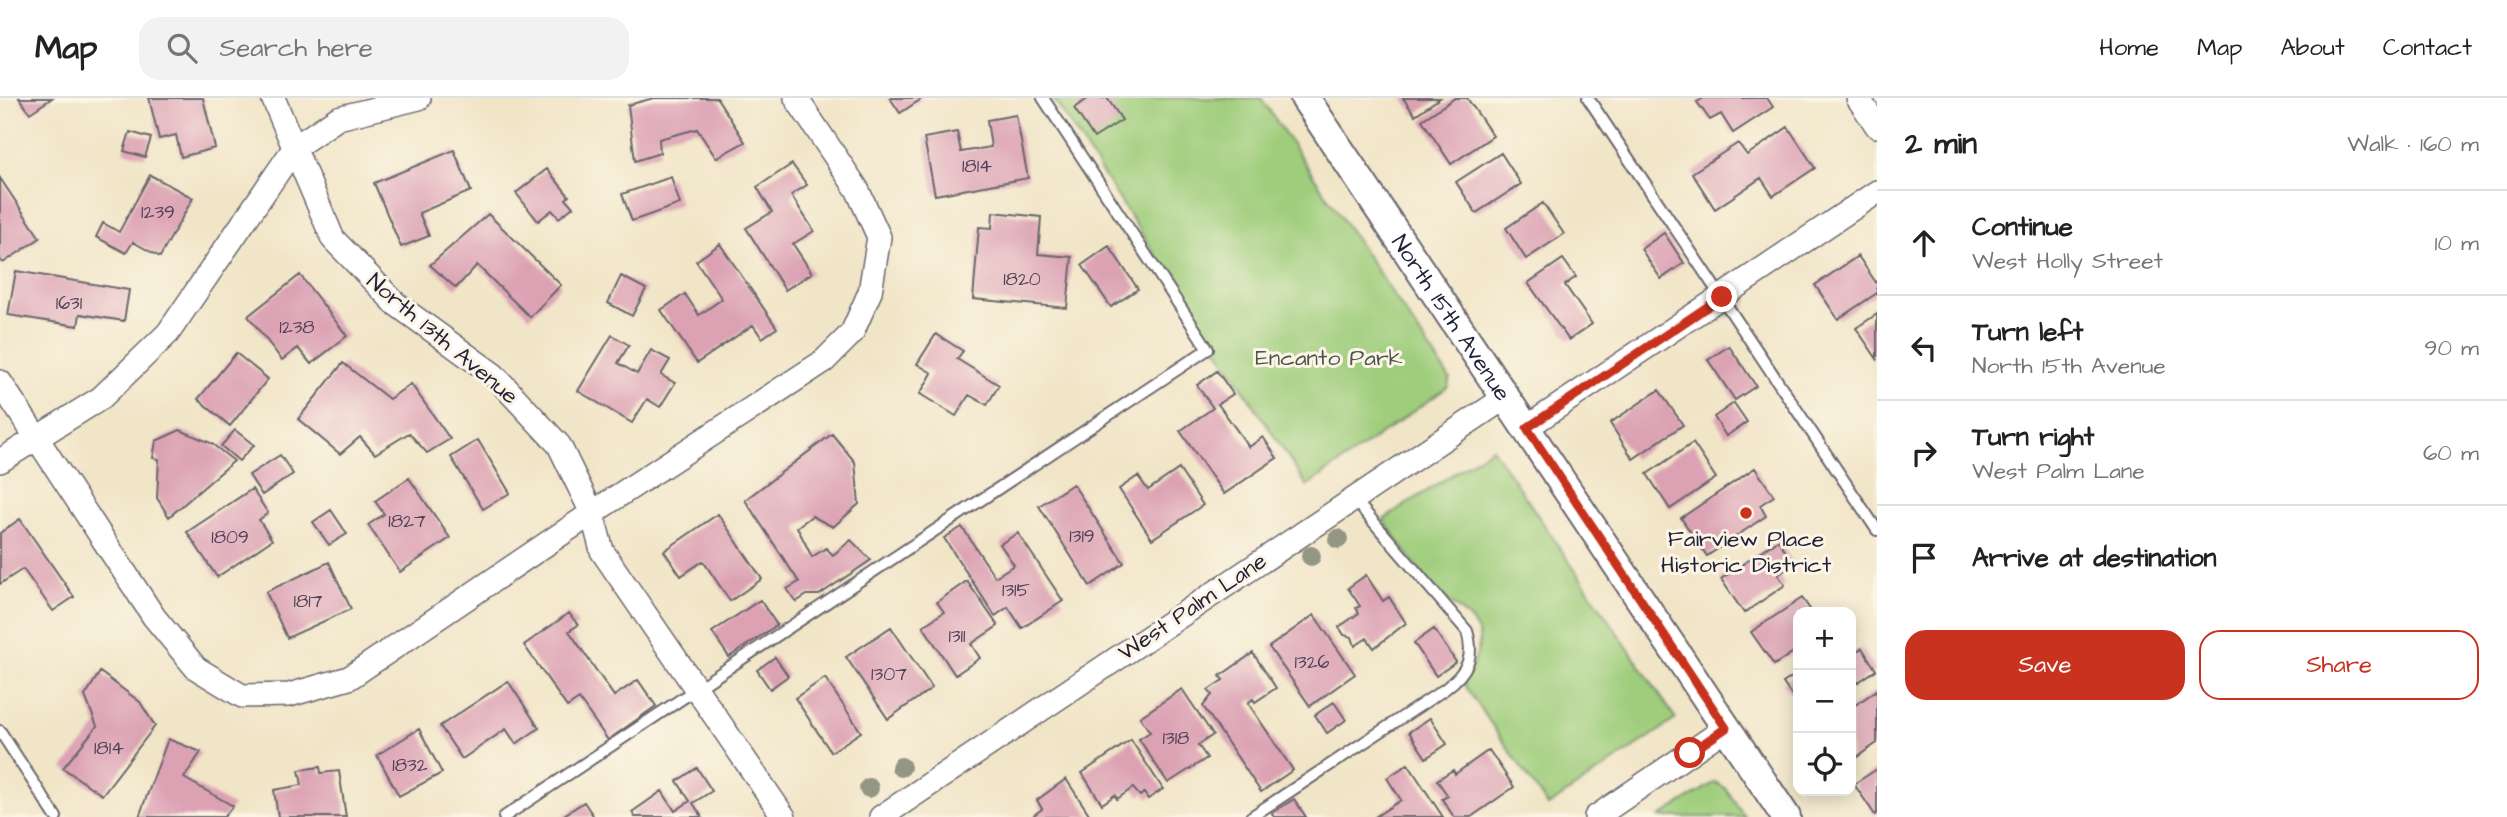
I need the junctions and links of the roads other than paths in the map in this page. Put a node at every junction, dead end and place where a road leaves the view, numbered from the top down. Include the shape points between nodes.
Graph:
1 (273, 98) edge
2 (419, 98) edge
3 (796, 98) edge
4 (1043, 98) edge
5 (1305, 98) edge
6 (1588, 98) edge
7 (1858, 98) edge
8 (1877, 126) edge
9 (295, 147) junction
10 (1877, 192) edge
11 (1722, 297) junction
12 (0, 382) edge
13 (1506, 397) junction
14 (1527, 428) junction
15 (37, 438) junction
16 (0, 461) edge
17 (1353, 498) junction
18 (592, 513) junction
19 (1877, 530) edge
20 (696, 688) junction
21 (1726, 728) junction
22 (0, 731) edge
23 (56, 817) edge
24 (504, 817) edge
25 (784, 817) edge
26 (881, 817) edge
27 (1251, 817) edge
28 (1596, 817) edge
29 (1786, 817) edge

1 - 9 street, North 13th Avenue
2 - 9 street via 338,118
3 - 18 street via 857,189 879,237 870,292 852,333 824,361
4 - 20 lane via 1208,349
5 - 13 street, North 15th Avenue
6 - 11 lane
7 - 8 street
9 - 15 street via 168,333 101,398
9 - 18 street, North 13th Avenue via 333,239 396,304 494,375 559,445
10 - 11 street
11 - 14 street
11 - 19 lane
12 - 15 street
13 - 14 street, North 15th Avenue
13 - 17 street, West Palm Lane
14 - 21 street, North 15th Avenue
15 - 16 street
15 - 18 street via 154,617 196,668 242,696 289,695 349,678
17 - 26 street, West Palm Lane
17 - 27 lane via 1467,631 1472,648 1468,663 1445,689
18 - 20 street, North 13th Avenue via 602,551
20 - 24 lane
20 - 25 street, North 13th Avenue
21 - 28 street
21 - 29 street, North 15th Avenue
22 - 23 lane

